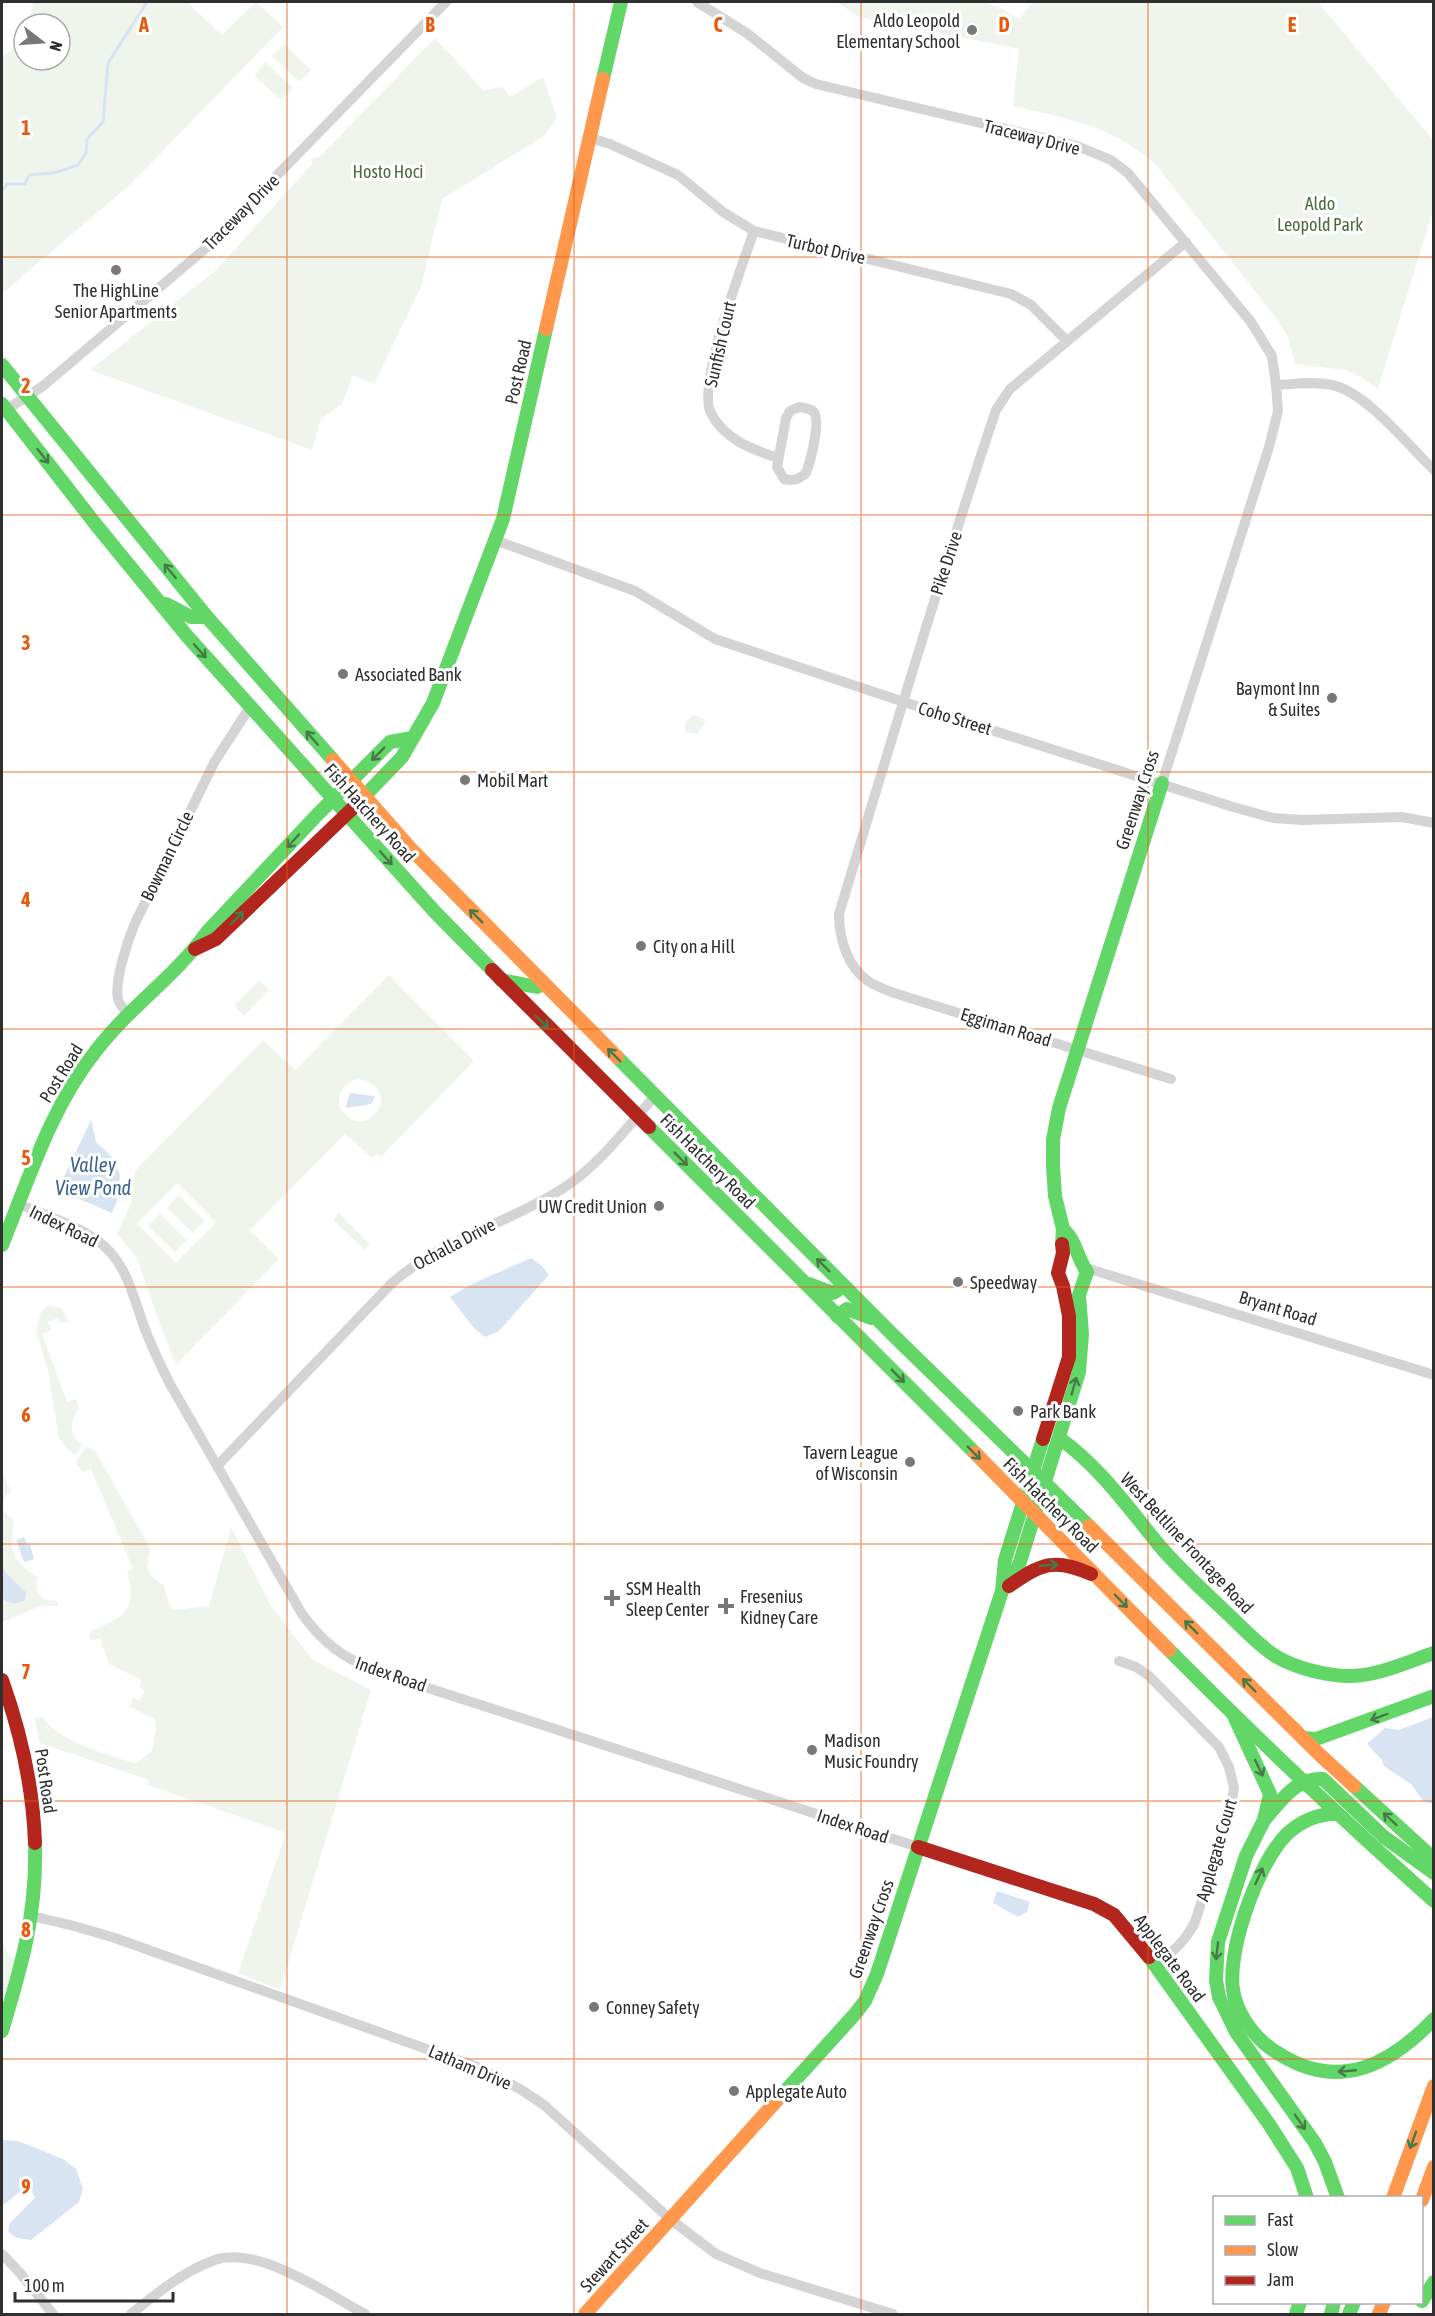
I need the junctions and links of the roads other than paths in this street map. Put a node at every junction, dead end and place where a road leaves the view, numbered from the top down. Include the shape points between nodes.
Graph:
1 (446, 2) edge
2 (621, 2) edge
3 (697, 2) edge
4 (591, 138) junction
5 (754, 231) junction
6 (1186, 242) junction
7 (1067, 341) junction
8 (2, 365) edge
9 (1276, 385) junction
10 (11, 406) edge
11 (778, 458) junction
12 (1434, 470) edge
13 (495, 540) junction
14 (149, 590) junction
15 (207, 617) junction
16 (904, 702) junction
17 (250, 707) junction
18 (412, 738) junction
19 (350, 782) junction
20 (1162, 783) junction
21 (364, 797) junction
22 (333, 799) junction
23 (347, 814) junction
24 (1434, 823) edge
25 (195, 949) junction
26 (849, 960) joint
27 (501, 980) junction
28 (543, 984) junction
29 (129, 1014) junction
30 (1076, 1049) junction
31 (1171, 1079) dead end
32 (655, 1096) junction
33 (637, 1116) junction
34 (19, 1204) junction
35 (1063, 1229) junction
36 (2, 1245) edge
37 (1058, 1269) junction
38 (1083, 1274) junction
39 (804, 1281) junction
40 (844, 1286) junction
41 (1063, 1286) junction
42 (837, 1316) junction
43 (879, 1321) junction
44 (1434, 1375) edge
45 (1059, 1438) junction
46 (218, 1465) junction
47 (1033, 1471) junction
48 (1046, 1482) junction
49 (1023, 1501) junction
50 (1036, 1515) junction
51 (1100, 1580) junction
52 (1002, 1591) junction
53 (1434, 1653) edge
54 (1119, 1661) dead end
55 (2, 1680) edge
56 (1434, 1696) edge
57 (1234, 1716) junction
58 (1303, 1738) junction
59 (1302, 1781) junction
60 (1336, 1814) junction
61 (1264, 1820) junction
62 (918, 1847) junction
63 (1434, 1859) edge
64 (1434, 1873) edge
65 (1434, 1901) edge
66 (32, 1917) junction
67 (1155, 1964) junction
68 (1434, 2019) edge
69 (2, 2031) edge
70 (1434, 2086) edge
71 (1434, 2167) edge
72 (1306, 2196) edge
73 (1337, 2196) edge
74 (1394, 2196) edge
75 (1423, 2197) edge
76 (670, 2219) junction
77 (2, 2254) edge
78 (1434, 2282) edge
79 (1423, 2299) edge
80 (53, 2314) edge
81 (131, 2314) edge
82 (365, 2314) edge
83 (585, 2314) edge
84 (893, 2314) edge

1 - 10 street, Traceway Drive via 206,248 43,386
2 - 4 main road, Post Road
3 - 6 street, Traceway Drive via 816,84 1077,146 1111,160 1128,173
4 - 5 street, Turbot Drive via 678,175 723,212
4 - 13 main road, Post Road
5 - 7 street, Turbot Drive via 1011,294 1031,305
5 - 11 street, Sunfish Court via 716,349 707,402 710,413 727,434 751,449
6 - 7 street, Pike Drive
6 - 9 street, Traceway Drive via 1251,322 1272,357
7 - 16 street, Pike Drive via 1010,389 996,410
8 - 10 main road, Fish Hatchery Road
9 - 12 street via 1314,382 1348,390 1371,407
9 - 20 street, Greenway Cross via 1278,411 1272,434
10 -> 14 main road, Fish Hatchery Road
15 -> 10 main road, Fish Hatchery Road
11 - 11 street via 777,467 784,478 796,480 806,473 817,419 810,409 799,407 790,411
13 - 16 street, Coho Street via 635,591 715,639
13 - 18 main road, Post Road via 433,703
14 - 15 main road via 182,613 201,620
14 -> 17 main road, Fish Hatchery Road
19 -> 15 main road, Fish Hatchery Road
16 - 20 street, Coho Street
16 - 26 street, Pike Drive via 839,914 839,932
17 - 22 main road, Fish Hatchery Road
17 - 29 street, Bowman Circle via 215,762 135,923 117,990 120,1005
18 -> 19 main road, Post Road via 390,742
18 - 21 main road, Post Road via 402,756
19 - 21 main road, Fish Hatchery Road
19 - 22 main road, Post Road
20 - 24 street, Coho Street via 1273,818 1402,817
20 - 30 main road, Greenway Cross
21 - 23 main road, Post Road
28 -> 21 main road, Fish Hatchery Road
22 - 23 main road, Fish Hatchery Road
22 -> 25 main road, Post Road
25 -> 23 main road, Post Road via 216,939
23 -> 27 main road, Fish Hatchery Road
25 - 29 main road, Post Road
26 - 30 street, Eggiman Road via 867,981 894,993
27 - 28 main road via 537,987
27 -> 33 main road, Fish Hatchery Road
32 -> 28 main road, Fish Hatchery Road
29 - 34 main road, Post Road via 69,1088
30 - 31 street, Eggiman Road
30 - 35 main road, Greenway Cross via 1053,1140 1055,1196
32 - 33 street, Ochalla Drive
40 -> 32 main road, Fish Hatchery Road
33 -> 39 main road, Fish Hatchery Road
33 - 46 street, Ochalla Drive via 579,1178 450,1243 408,1269
34 - 36 main road, Post Road
34 - 46 street, Index Road via 85,1233 115,1256 128,1278 164,1373
35 - 37 main road, Greenway Cross via 1064,1253
35 - 38 main road, Greenway Cross via 1071,1236
37 - 38 main road, Bryant Road via 1066,1262
37 - 41 main road, Greenway Cross
38 - 41 main road, Bryant Road via 1072,1290
38 - 44 street, Bryant Road via 1112,1276
45 -> 38 main road, Greenway Cross via 1081,1356 1078,1297
39 - 40 main road via 833,1293
39 - 42 main road, Fish Hatchery Road
40 - 43 main road, Fish Hatchery Road
41 - 47 main road, Greenway Cross via 1069,1316 1069,1357
42 - 43 main road via 847,1309
42 -> 49 main road, Fish Hatchery Road
43 - 47 main road, Fish Hatchery Road
45 - 48 main road, Greenway Cross
45 - 53 main road, West Beltline Frontage Road via 1076,1450 1208,1595 1277,1657 1316,1672 1348,1676 1377,1672
46 - 62 street, Index Road via 302,1614 321,1638 349,1660
47 - 48 main road, Fish Hatchery Road
47 - 49 main road, Greenway Cross
48 - 50 main road, Greenway Cross
58 -> 48 main road, Fish Hatchery Road
49 - 50 main road, Fish Hatchery Road
49 - 52 main road, Greenway Cross via 1005,1560
50 - 51 main road, Fish Hatchery Road
50 - 52 main road, Greenway Cross via 1019,1565
52 -> 51 main road via 1034,1568 1048,1564 1077,1568
51 -> 57 main road, Fish Hatchery Road
52 - 62 main road, Greenway Cross
54 - 67 street, Applegate Court via 1149,1676 1219,1747 1234,1788 1195,1922 1187,1938
55 - 66 main road, Post Road via 17,1719 32,1798
56 -> 58 main road via 1316,1739
57 - 59 main road, Fish Hatchery Road
57 -> 61 main road via 1270,1794
63 -> 58 main road, Fish Hatchery Road
59 - 60 main road, Fish Hatchery Road
59 - 61 main road
59 - 64 main road via 1323,1779 1384,1838
60 - 65 main road, Fish Hatchery Road
68 -> 60 main road via 1408,2044 1374,2066 1328,2072 1295,2065 1279,2055 1264,2044 1242,2016 1234,1996 1233,1958 1260,1874 1288,1833 1314,1816
61 -> 73 main road via 1246,1856 1218,1942 1219,1997 1236,2032 1315,2143
62 - 67 main road, Applegate Road via 1094,1904 1114,1915
62 - 76 main road, Greenway Cross via 877,1974 860,2008
66 - 69 main road, Post Road
66 - 76 street, Latham Drive via 115,1938 477,2067 544,2105
67 - 72 main road, Applegate Road via 1269,2124 1297,2168
70 -> 74 main road
71 - 75 main road
76 - 83 main road, Stewart Street
76 - 84 street, Latham Drive via 716,2254 760,2273
77 - 80 street
78 - 79 main road
81 - 82 street via 179,2278 214,2260 237,2257 267,2262

